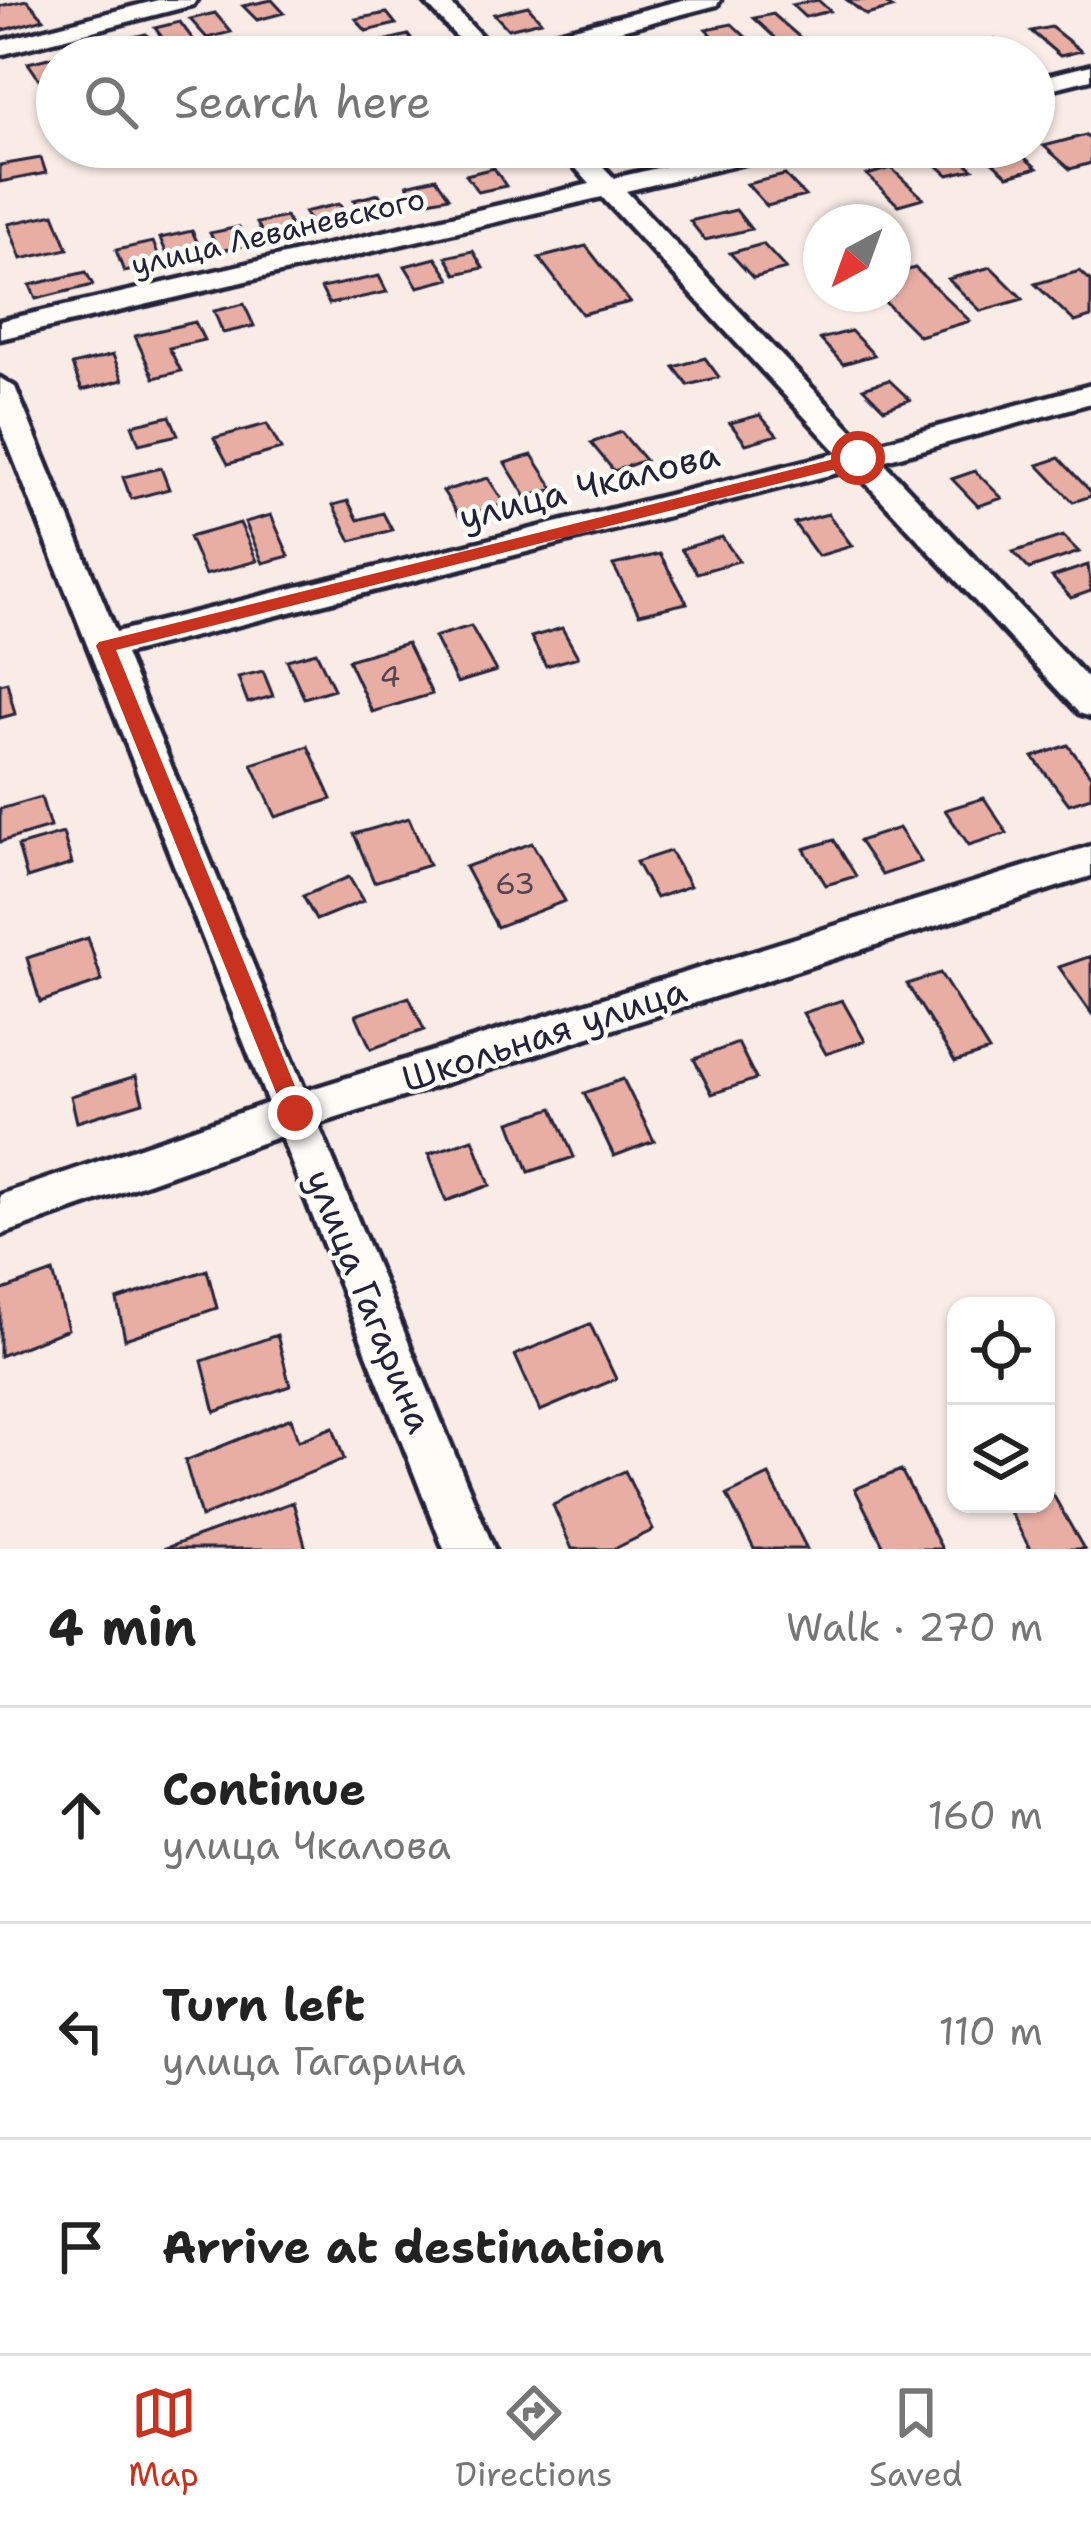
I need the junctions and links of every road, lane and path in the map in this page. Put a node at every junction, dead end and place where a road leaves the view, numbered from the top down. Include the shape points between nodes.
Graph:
1 (185, 0) edge
2 (434, 0) edge
3 (710, 0) edge
4 (46, 36) edge
5 (469, 36) edge
6 (570, 36) edge
7 (36, 39) edge
8 (0, 48) edge
9 (1091, 72) edge
10 (1055, 81) edge
11 (589, 168) edge
12 (694, 168) edge
13 (608, 189) junction
14 (0, 330) edge
15 (0, 387) edge
16 (1091, 394) edge
17 (858, 458) junction
18 (105, 646) junction
19 (1091, 704) edge
20 (1091, 861) edge
21 (295, 1113) junction
22 (0, 1215) edge
23 (469, 1549) edge

1 - 4 street
2 - 5 street
3 - 6 street
7 - 8 street
9 - 10 street
11 - 13 street
12 - 13 street, улица Леваневского
13 - 14 street, улица Леваневского
13 - 17 street
15 - 18 street, улица Гагарина
16 - 17 street, улица Чкалова
17 - 18 street, улица Чкалова
17 - 19 street
18 - 21 street, улица Гагарина
20 - 21 street, Школьная улица
21 - 22 street, Школьная улица
21 - 23 street, улица Гагарина

